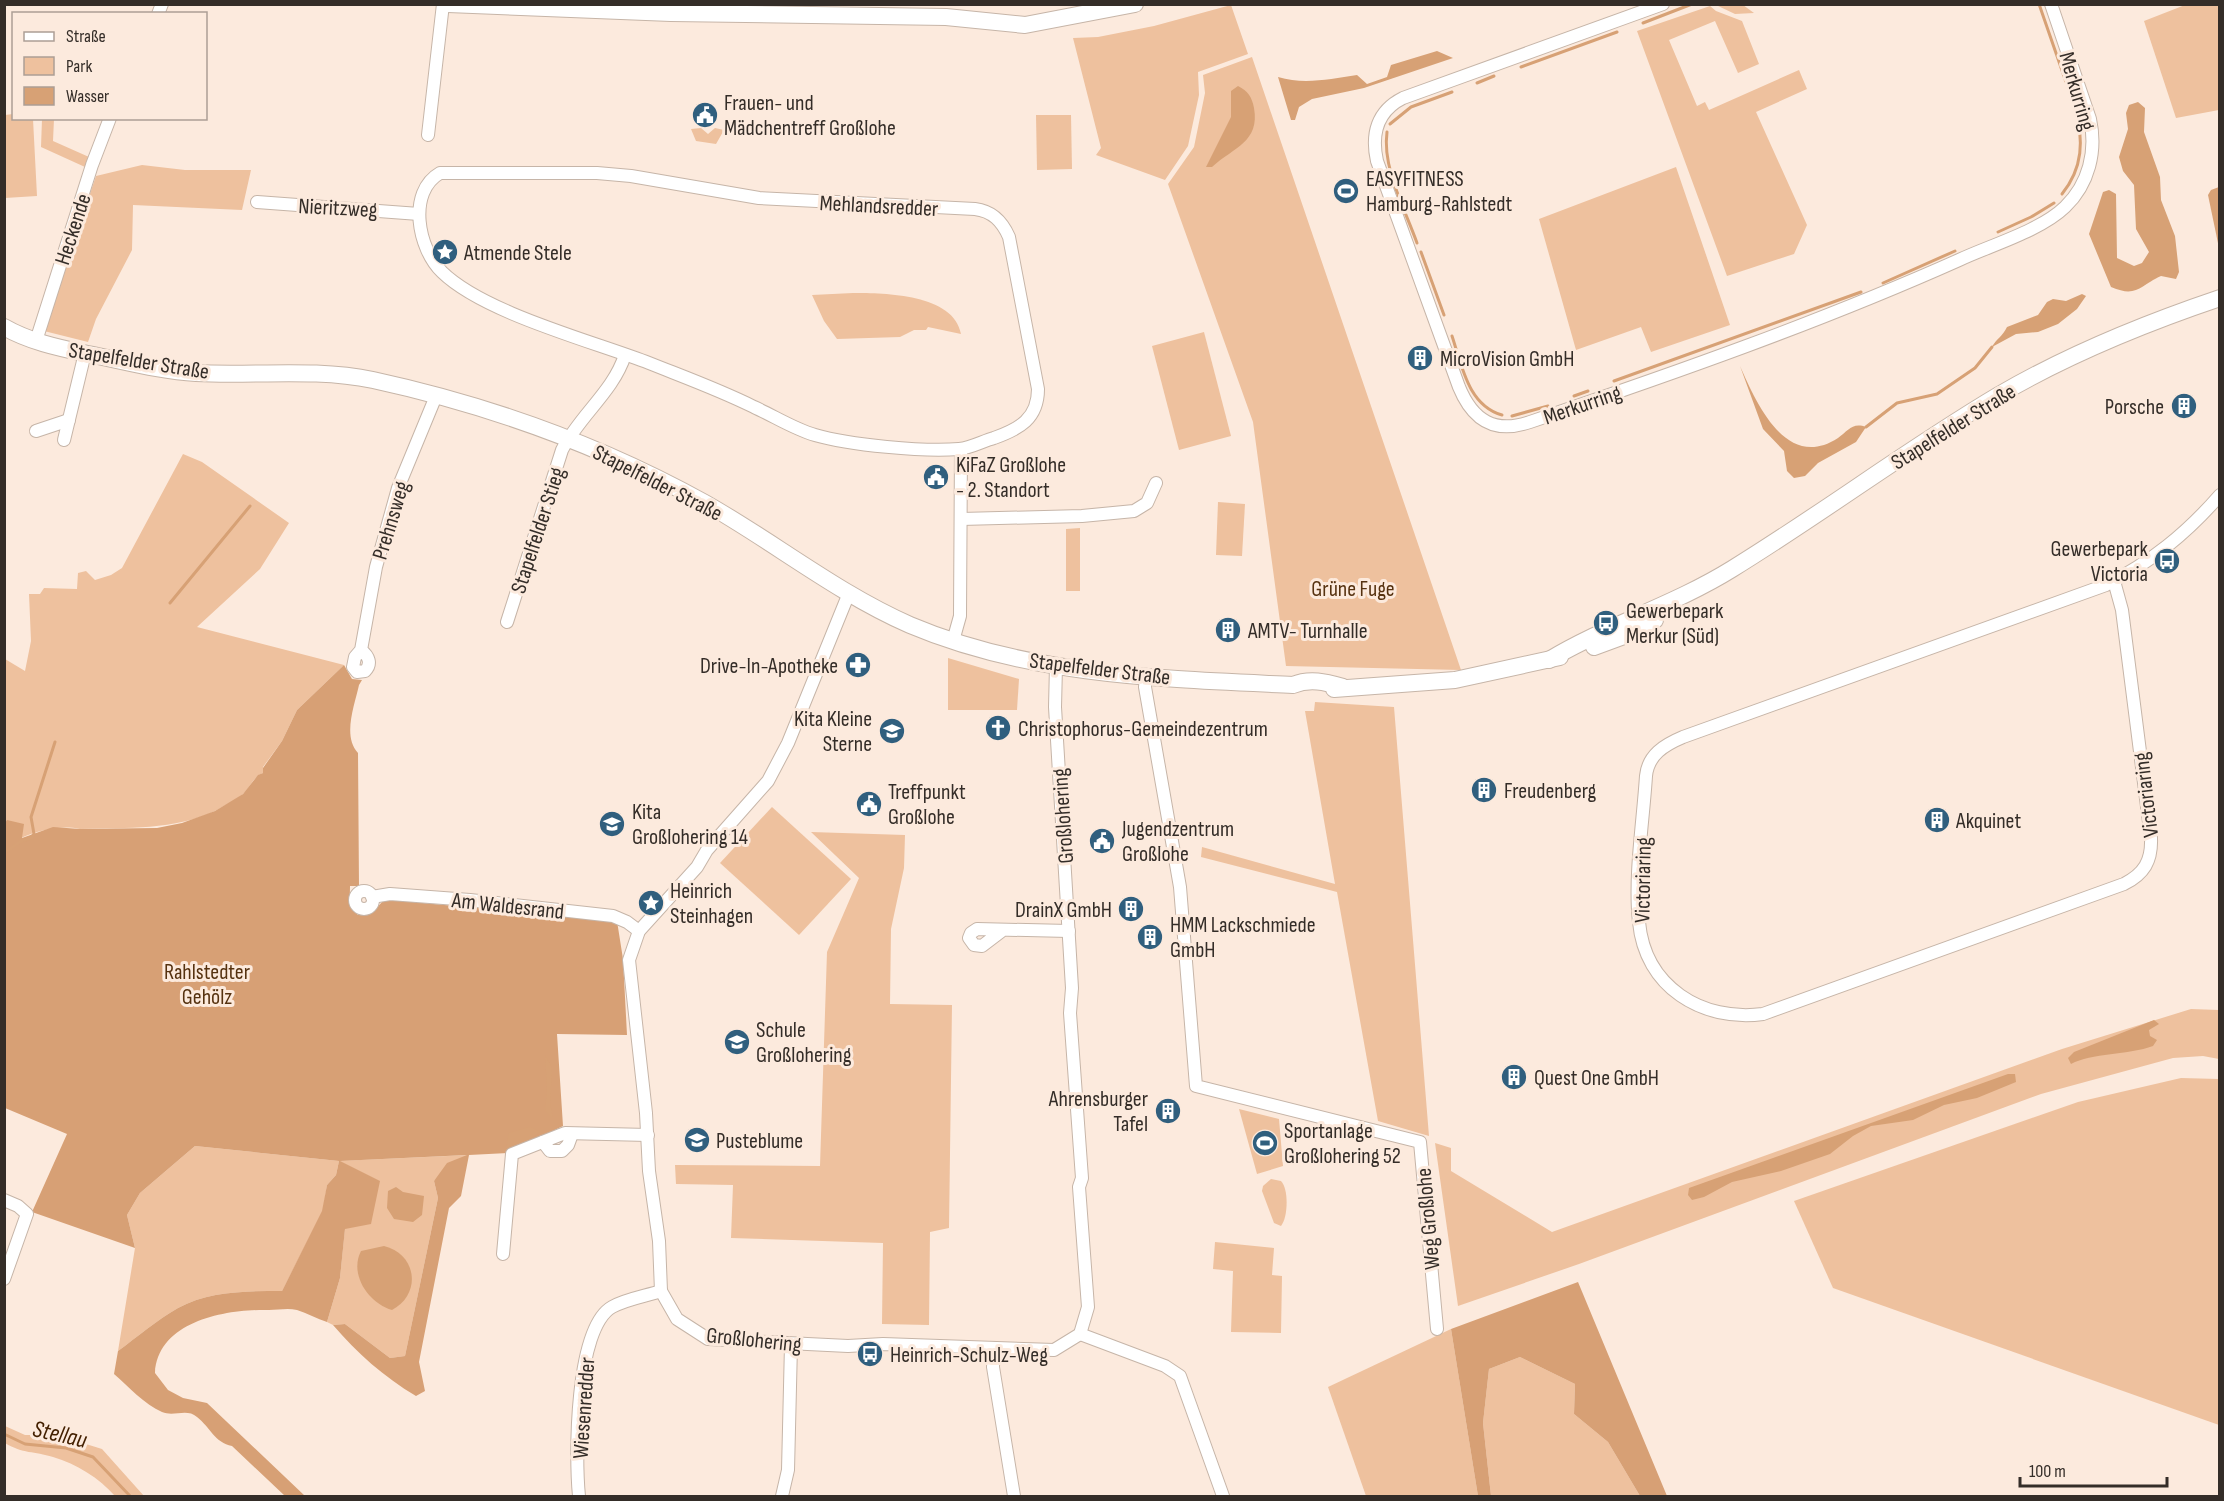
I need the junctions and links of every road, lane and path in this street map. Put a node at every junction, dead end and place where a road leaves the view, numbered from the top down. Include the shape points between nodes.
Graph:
1 (443, 4) edge
2 (448, 4) edge
3 (1663, 4) edge
4 (2051, 4) edge
5 (455, 5) edge
6 (1126, 6) edge
7 (799, 10) edge
8 (109, 120) edge
9 (428, 135) dead end
10 (257, 202) dead end
11 (419, 214) junction
12 (2220, 298) edge
13 (4, 327) edge
14 (36, 341) junction
15 (85, 353) junction
16 (625, 355) junction
17 (436, 396) junction
18 (69, 420) junction
19 (36, 431) dead end
20 (568, 438) junction
21 (64, 440) dead end
22 (961, 449) junction
23 (1156, 483) dead end
24 (2220, 495) edge
25 (961, 519) junction
26 (2114, 581) junction
27 (1703, 586) junction
28 (849, 593) junction
29 (507, 622) dead end
30 (953, 641) junction
31 (362, 650) dead end
32 (1549, 660) junction
33 (1056, 666) junction
34 (1146, 676) junction
35 (372, 897) dead end
36 (1003, 930) dead end
37 (639, 931) junction
38 (1069, 931) junction
39 (648, 1135) junction
40 (4, 1200) edge
41 (503, 1254) dead end
42 (4, 1279) edge
43 (661, 1292) junction
44 (1437, 1329) dead end
45 (1080, 1334) junction
46 (791, 1345) junction
47 (994, 1348) junction
48 (579, 1497) edge
49 (782, 1497) edge
50 (1014, 1497) edge
51 (1223, 1497) edge

1 - 9 street
2 - 5 street
3 - 4 street, Merkurring via 1403,98 1388,108 1377,123 1377,161 1459,387 1471,410 1489,425 1521,425 1839,311 2054,216 2084,180 2093,143 2090,119
5 - 7 street
6 - 7 street via 1025,25
8 - 14 street, Heckende
10 - 11 street, Nieritzweg
11 - 16 street, Mehlandsredder via 426,253 443,274 498,306
11 - 22 street, Mehlandsredder via 423,191 429,180 440,173 543,172 631,176 768,199 987,212 1000,221 1009,237 1038,399 1030,418 1022,425
12 - 27 street, Stapelfelder Straße via 2123,333 2001,394
13 - 14 street, Stapelfelder Straße
14 - 15 street, Stapelfelder Straße
15 - 17 street, Stapelfelder Straße via 196,373 342,375
15 - 18 street
16 - 20 street via 618,375
16 - 22 street, Mehlandsredder via 730,396 814,435 841,442
17 - 20 street, Stapelfelder Straße
17 - 31 street, Prehnsweg via 398,488 376,567
18 - 19 street
18 - 21 street
20 - 28 street, Stapelfelder Straße via 705,504
20 - 29 street, Stapelfelder Stieg
22 - 25 street
23 - 25 street via 1147,502 1134,511
24 - 26 street, Victoriaring via 2181,537
25 - 30 street via 960,616
26 - 26 street, Victoriaring via 2122,610 2151,838 2150,858 2142,873 2118,887 1762,1014 1734,1016 1705,1010 1668,985 1647,952 1639,923 1647,768 1654,755 1683,737
27 - 32 street, Stapelfelder Straße
27 - 32 street, Stapelfelder Straße via 1675,609 1632,633
28 - 30 street, Stapelfelder Straße via 909,624
28 - 37 street, Großlohering via 788,743 768,781
30 - 33 street, Stapelfelder Straße
32 - 34 street, Stapelfelder Straße via 1455,680 1343,687 1314,681 1293,685
33 - 34 street, Stapelfelder Straße
33 - 38 street, Großlohering via 1055,707
34 - 44 street, Weg Großlohe via 1180,887 1196,1086 1420,1142
35 - 37 street, Am Waldesrand via 390,894 470,900 613,916
36 - 38 street
37 - 39 street, Großlohering via 629,960
38 - 45 street, Großlohering via 1070,1013 1088,1307
39 - 41 street via 565,1133 512,1154
39 - 43 street, Großlohering
40 - 42 street via 27,1214
43 - 46 street, Großlohering via 677,1319 699,1336
43 - 48 street, Wiesenredder via 611,1307 587,1346 582,1370
45 - 47 street, Großlohering via 1054,1350
45 - 51 street via 1165,1366 1180,1376
46 - 47 street, Großlohering
46 - 49 street via 788,1470
47 - 50 street via 993,1367

